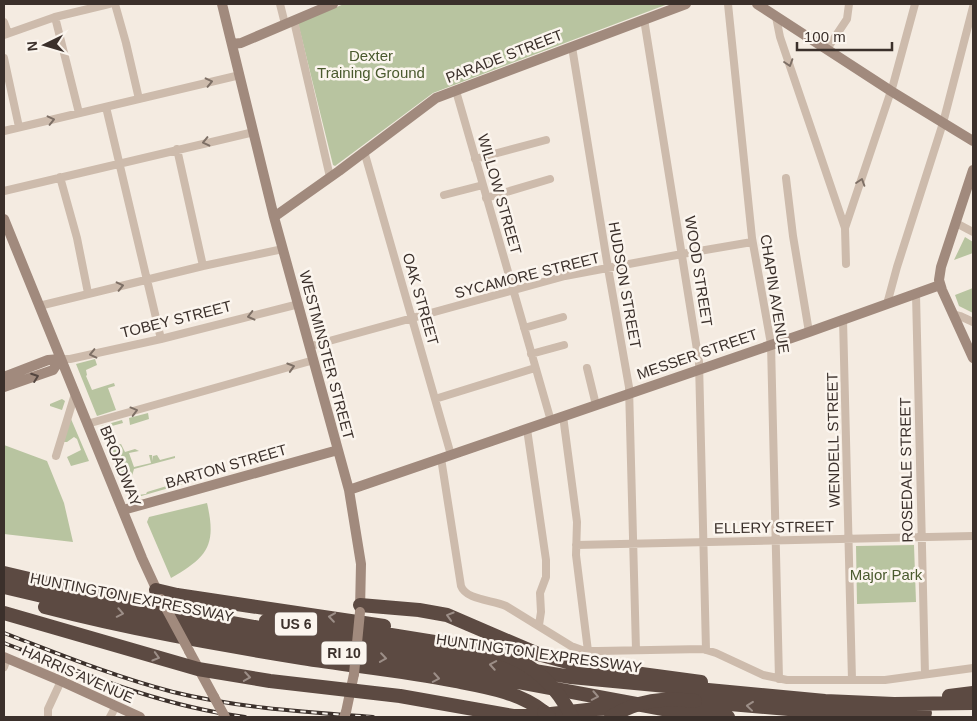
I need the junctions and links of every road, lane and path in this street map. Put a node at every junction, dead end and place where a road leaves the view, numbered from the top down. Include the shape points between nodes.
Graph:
1 (109, 4) edge
2 (115, 4) edge
3 (222, 4) edge
4 (280, 4) edge
5 (333, 4) edge
6 (686, 4) edge
7 (728, 4) edge
8 (757, 4) edge
9 (849, 4) edge
10 (915, 4) edge
11 (973, 7) edge
12 (55, 17) junction
13 (776, 17) junction
14 (644, 19) junction
15 (4, 22) edge
16 (289, 23) junction
17 (6, 34) edge
18 (232, 44) junction
19 (572, 46) junction
20 (828, 49) junction
21 (4, 58) edge
22 (240, 75) junction
23 (456, 90) junction
24 (891, 91) junction
25 (139, 99) junction
26 (106, 107) junction
27 (79, 113) junction
28 (943, 123) junction
29 (19, 127) junction
30 (4, 131) edge
31 (254, 132) junction
32 (546, 140) dead end
33 (973, 141) edge
34 (177, 149) junction
35 (364, 151) junction
36 (475, 159) junction
37 (120, 164) junction
38 (973, 170) edge
39 (60, 177) junction
40 (330, 177) junction
41 (786, 178) dead end
42 (550, 179) dead end
43 (483, 185) junction
44 (4, 191) edge
45 (444, 195) dead end
46 (486, 198) junction
47 (274, 217) junction
48 (4, 219) edge
49 (956, 223) junction
50 (845, 228) junction
51 (973, 232) edge
52 (752, 242) junction
53 (283, 249) junction
54 (682, 254) junction
55 (846, 264) dead end
56 (203, 266) junction
57 (608, 268) junction
58 (147, 280) junction
59 (940, 285) junction
60 (513, 291) junction
61 (88, 293) junction
62 (916, 294) junction
63 (299, 304) junction
64 (887, 304) junction
65 (39, 306) junction
66 (953, 314) junction
67 (563, 317) dead end
68 (412, 319) junction
69 (843, 319) junction
70 (973, 322) edge
71 (524, 328) junction
72 (809, 332) junction
73 (160, 339) junction
74 (771, 344) junction
75 (564, 345) dead end
76 (310, 346) junction
77 (531, 354) junction
78 (973, 358) edge
79 (60, 359) junction
80 (314, 360) junction
81 (535, 368) junction
82 (587, 368) dead end
83 (699, 369) junction
84 (4, 377) edge
85 (4, 388) edge
86 (75, 394) junction
87 (630, 394) junction
88 (435, 399) junction
89 (596, 405) junction
90 (563, 416) junction
91 (550, 421) junction
92 (87, 424) junction
93 (528, 429) junction
94 (338, 450) junction
95 (56, 456) dead end
96 (446, 457) junction
97 (349, 490) junction
98 (122, 510) junction
99 (973, 536) edge
100 (922, 537) junction
101 (848, 539) junction
102 (776, 540) junction
103 (703, 542) junction
104 (633, 544) junction
105 (576, 545) junction
106 (4, 573) edge
107 (4, 587) edge
108 (4, 595) edge
109 (160, 598) junction
110 (4, 608) edge
111 (360, 608) junction
112 (4, 613) edge
113 (539, 626) junction
114 (163, 633) junction
115 (636, 650) junction
116 (706, 650) junction
117 (588, 651) junction
118 (5, 661) edge
119 (973, 668) edge
120 (198, 669) junction
121 (925, 674) junction
122 (779, 679) junction
123 (852, 680) junction
124 (61, 681) junction
125 (351, 690) junction
126 (973, 693) edge
127 (767, 696) junction
128 (871, 703) junction
129 (973, 704) edge
130 (116, 706) junction
131 (651, 707) junction
132 (973, 710) edge
133 (345, 714) edge
134 (546, 715) edge
135 (48, 717) edge
136 (110, 717) edge
137 (140, 717) edge
138 (225, 717) edge
139 (572, 717) edge
140 (611, 717) edge
141 (728, 717) edge

1 - 12 street
2 - 25 street
3 - 18 main road, WESTMINSTER STREET
4 - 16 street
5 - 16 main road
6 - 14 main road, PARADE STREET
7 - 52 street, CHAPIN AVENUE
8 - 13 main road
9 - 20 street via 847,19
10 - 24 street
11 - 28 street
12 - 17 street
12 - 27 street
13 - 20 main road
13 -> 50 street
14 - 19 main road, PARADE STREET
14 - 54 street, WOOD STREET
15 - 17 street
16 - 18 main road
16 - 40 street
18 - 22 main road, WESTMINSTER STREET
19 - 23 main road, PARADE STREET
19 - 57 street, HUDSON STREET
20 - 24 main road
21 - 29 street
25 -> 22 street
22 - 31 main road, WESTMINSTER STREET
23 - 35 main road, PARADE STREET via 436,98
23 - 36 street, WILLOW STREET
24 - 28 main road
50 -> 24 street
25 - 26 street
26 - 27 street
26 - 37 street
29 -> 27 street
28 - 33 main road
28 - 64 street
29 - 30 street
31 -> 34 street
31 - 47 main road, WESTMINSTER STREET
32 - 36 street
34 - 37 street
34 - 56 street
35 - 40 main road, PARADE STREET
35 - 68 street, OAK STREET
36 - 43 street, WILLOW STREET
37 - 39 street
37 - 58 street
38 - 49 main road
39 - 44 street
39 - 61 street
40 - 47 main road, PARADE STREET
41 - 72 street
42 - 46 street
43 - 45 street
43 - 46 street, WILLOW STREET
46 - 60 street, WILLOW STREET
47 - 53 main road, WESTMINSTER STREET
48 - 65 main road, BROADWAY
49 - 51 street
49 - 59 main road via 941,269
50 - 55 street
52 - 54 street, SYCAMORE STREET
52 - 74 street, CHAPIN AVENUE
53 - 56 street
53 - 63 main road, WESTMINSTER STREET
54 - 57 street, SYCAMORE STREET
54 - 83 street, WOOD STREET
56 - 58 street
57 - 60 street, SYCAMORE STREET
57 - 87 street, HUDSON STREET
61 -> 58 street
58 - 73 street
59 - 62 main road, MESSER STREET
59 - 66 main road
60 - 68 street, SYCAMORE STREET
60 - 71 street, WILLOW STREET
61 - 65 street
62 - 64 main road, MESSER STREET
62 - 100 street, ROSEDALE STREET
63 -> 73 street, TOBEY STREET
63 - 76 main road, WESTMINSTER STREET
64 - 69 main road, MESSER STREET
65 - 79 main road, BROADWAY
66 - 70 street
66 - 78 main road
67 - 71 street
68 - 76 street, SYCAMORE STREET
68 - 88 street, OAK STREET
69 - 72 main road, MESSER STREET
69 - 101 street, WENDELL STREET
71 - 77 street, WILLOW STREET
72 - 74 main road, MESSER STREET
73 -> 79 street, TOBEY STREET
74 - 83 main road, MESSER STREET
74 - 102 street, CHAPIN AVENUE
75 - 77 street
76 - 80 main road, WESTMINSTER STREET
77 - 81 street, WILLOW STREET
79 - 84 main road, TOBEY STREET via 48,360
85 -> 79 main road via 53,370
79 - 86 main road, BROADWAY
92 -> 80 street
80 - 94 main road, WESTMINSTER STREET
81 - 88 street
81 - 91 street, WILLOW STREET
82 - 89 street
83 - 87 main road, MESSER STREET
83 - 103 street, WOOD STREET
86 - 92 main road, BROADWAY
86 - 95 street
87 - 89 main road, MESSER STREET
87 - 104 street, HUDSON STREET
88 - 96 street, OAK STREET
89 - 90 main road, MESSER STREET
90 - 91 main road, MESSER STREET
90 - 105 street via 577,522
91 - 93 main road, MESSER STREET
92 - 98 main road, BROADWAY
93 - 96 main road, MESSER STREET
93 - 113 street via 546,563 546,577 540,593
94 - 97 main road, WESTMINSTER STREET
94 - 98 main road, BARTON STREET
96 - 97 main road, MESSER STREET
96 - 113 street, OAK STREET via 464,592 501,604
97 - 111 main road, WESTMINSTER STREET via 361,564
98 - 109 main road, BROADWAY
99 - 100 street, ELLERY STREET
100 - 101 street, ELLERY STREET
100 - 121 street, ROSEDALE STREET
101 - 102 street, ELLERY STREET
101 - 123 street, WENDELL STREET
102 - 103 street, ELLERY STREET
102 - 122 street, CHAPIN AVENUE
103 - 104 street, ELLERY STREET
103 - 116 street, WOOD STREET
104 - 105 street, ELLERY STREET
104 - 115 street, HUDSON STREET
105 - 117 street
106 - 109 highway, US 6 via 80,591
107 -> 131 highway, HUNTINGTON EXPRESSWAY / RI 10 via 85,606 270,641 438,666
108 - 114 highway, US 6
109 - 120 main road, BROADWAY, bridge
127 -> 109 highway, HUNTINGTON EXPRESSWAY / RI 10 via 548,674 276,631 192,616
139 -> 109 highway, US 6, bridge via 559,694 543,677 503,654 367,632 244,618 193,609
110 - 114 highway via 127,631
111 - 125 main road, WESTMINSTER STREET, bridge
127 -> 111 highway via 740,688 571,664 527,650 447,615 419,610
112 -> 120 highway
113 - 117 street via 571,646
114 -> 134 highway, US 6 via 462,682 519,697
115 - 116 street
115 - 117 street
116 - 122 street
118 - 124 main road, HARRIS AVENUE
119 - 121 street
120 -> 125 highway
120 - 138 main road, BROADWAY, bridge
121 - 123 street via 885,680
122 - 123 street
124 - 130 main road, HARRIS AVENUE
124 - 135 street via 48,709
125 - 131 highway via 519,716
125 - 133 main road, WESTMINSTER STREET
126 - 128 highway
127 - 128 highway, HUNTINGTON EXPRESSWAY / RI 10
128 - 129 highway, HUNTINGTON EXPRESSWAY / RI 10
130 - 136 street
130 - 137 main road, HARRIS AVENUE
131 - 141 highway, HUNTINGTON EXPRESSWAY / RI 10
132 -> 140 highway, bridge via 907,714 831,713 668,699 652,700

